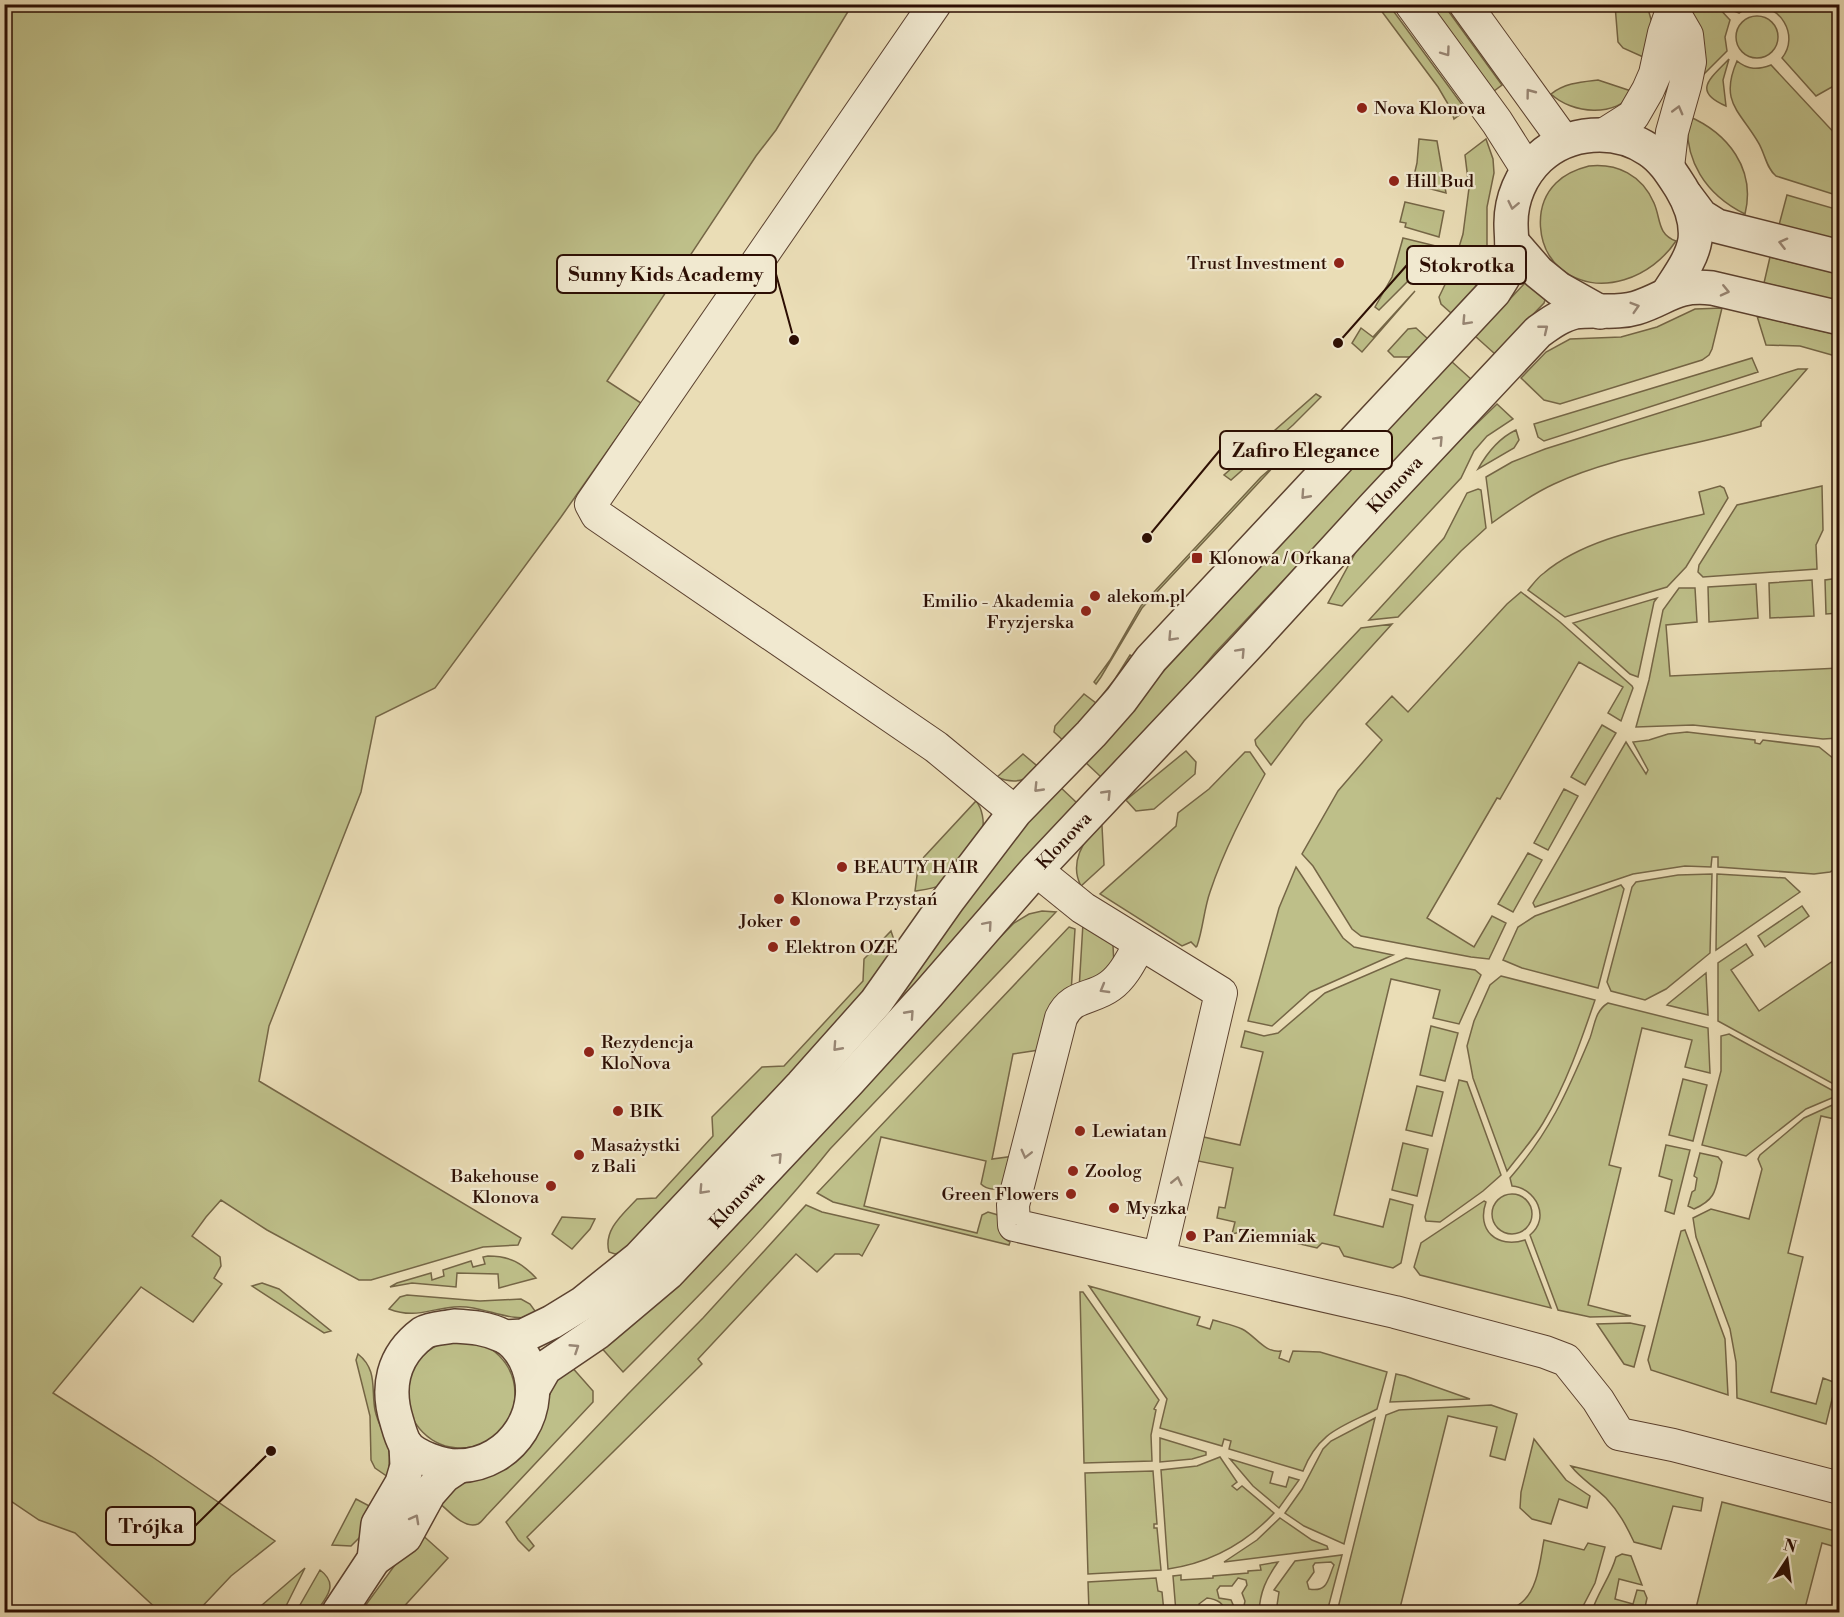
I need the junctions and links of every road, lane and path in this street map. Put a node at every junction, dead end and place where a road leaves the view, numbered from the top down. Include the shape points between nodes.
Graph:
1 (935, 4) edge
2 (1411, 4) edge
3 (1465, 4) edge
4 (1670, 7) edge
5 (1604, 135) junction
6 (1564, 141) junction
7 (1668, 167) junction
8 (1528, 171) junction
9 (1686, 196) junction
10 (1512, 242) junction
11 (1839, 257) edge
12 (1668, 293) junction
13 (1600, 312) junction
14 (1839, 318) edge
15 (1015, 812) junction
16 (1036, 870) junction
17 (1140, 944) junction
18 (1159, 1258) junction
19 (506, 1336) junction
20 (534, 1387) junction
21 (406, 1445) junction
22 (459, 1466) junction
23 (1839, 1488) edge
24 (374, 1559) junction
25 (339, 1612) edge

1 - 15 street via 591,504 597,514 936,747
2 -> 8 street
6 -> 3 street
4 - 5 street via 1656,74 1648,90 1633,116
7 -> 4 street via 1672,132 1690,62 1687,34
5 - 6 street via 1583,135
5 - 7 street via 1633,141
6 - 8 street via 1547,151
7 - 9 street
8 -> 10 street via 1511,206
11 -> 9 street via 1717,226 1701,216
9 - 12 street via 1695,222 1695,239 1690,256
10 - 13 street via 1559,289
10 -> 15 street, Klonowa via 1510,261 1494,292 1152,659 1091,734
13 -> 12 street via 1636,308
12 -> 14 street via 1696,286 1712,288
16 -> 13 street, Klonowa via 1538,332 1575,312
15 -> 19 street, Klonowa via 876,1002 639,1258 583,1303 552,1322 523,1336
16 - 17 street via 1083,908
20 -> 16 street, Klonowa via 545,1368 598,1332 668,1273 872,1056
18 -> 17 street via 1221,993
17 -> 18 street via 1122,975 1110,986 1074,1001 1061,1018 1013,1205 1014,1225
18 - 23 street via 1395,1312 1545,1352 1566,1360 1619,1434
19 - 20 street via 521,1352
19 - 21 street via 482,1327 454,1326 425,1332 408,1348 391,1380 391,1403
20 - 22 street via 526,1422 508,1448 493,1458
21 - 22 street via 429,1460
21 - 24 street via 407,1466 402,1483 378,1524
24 -> 22 street via 405,1537 429,1493
24 - 25 street

